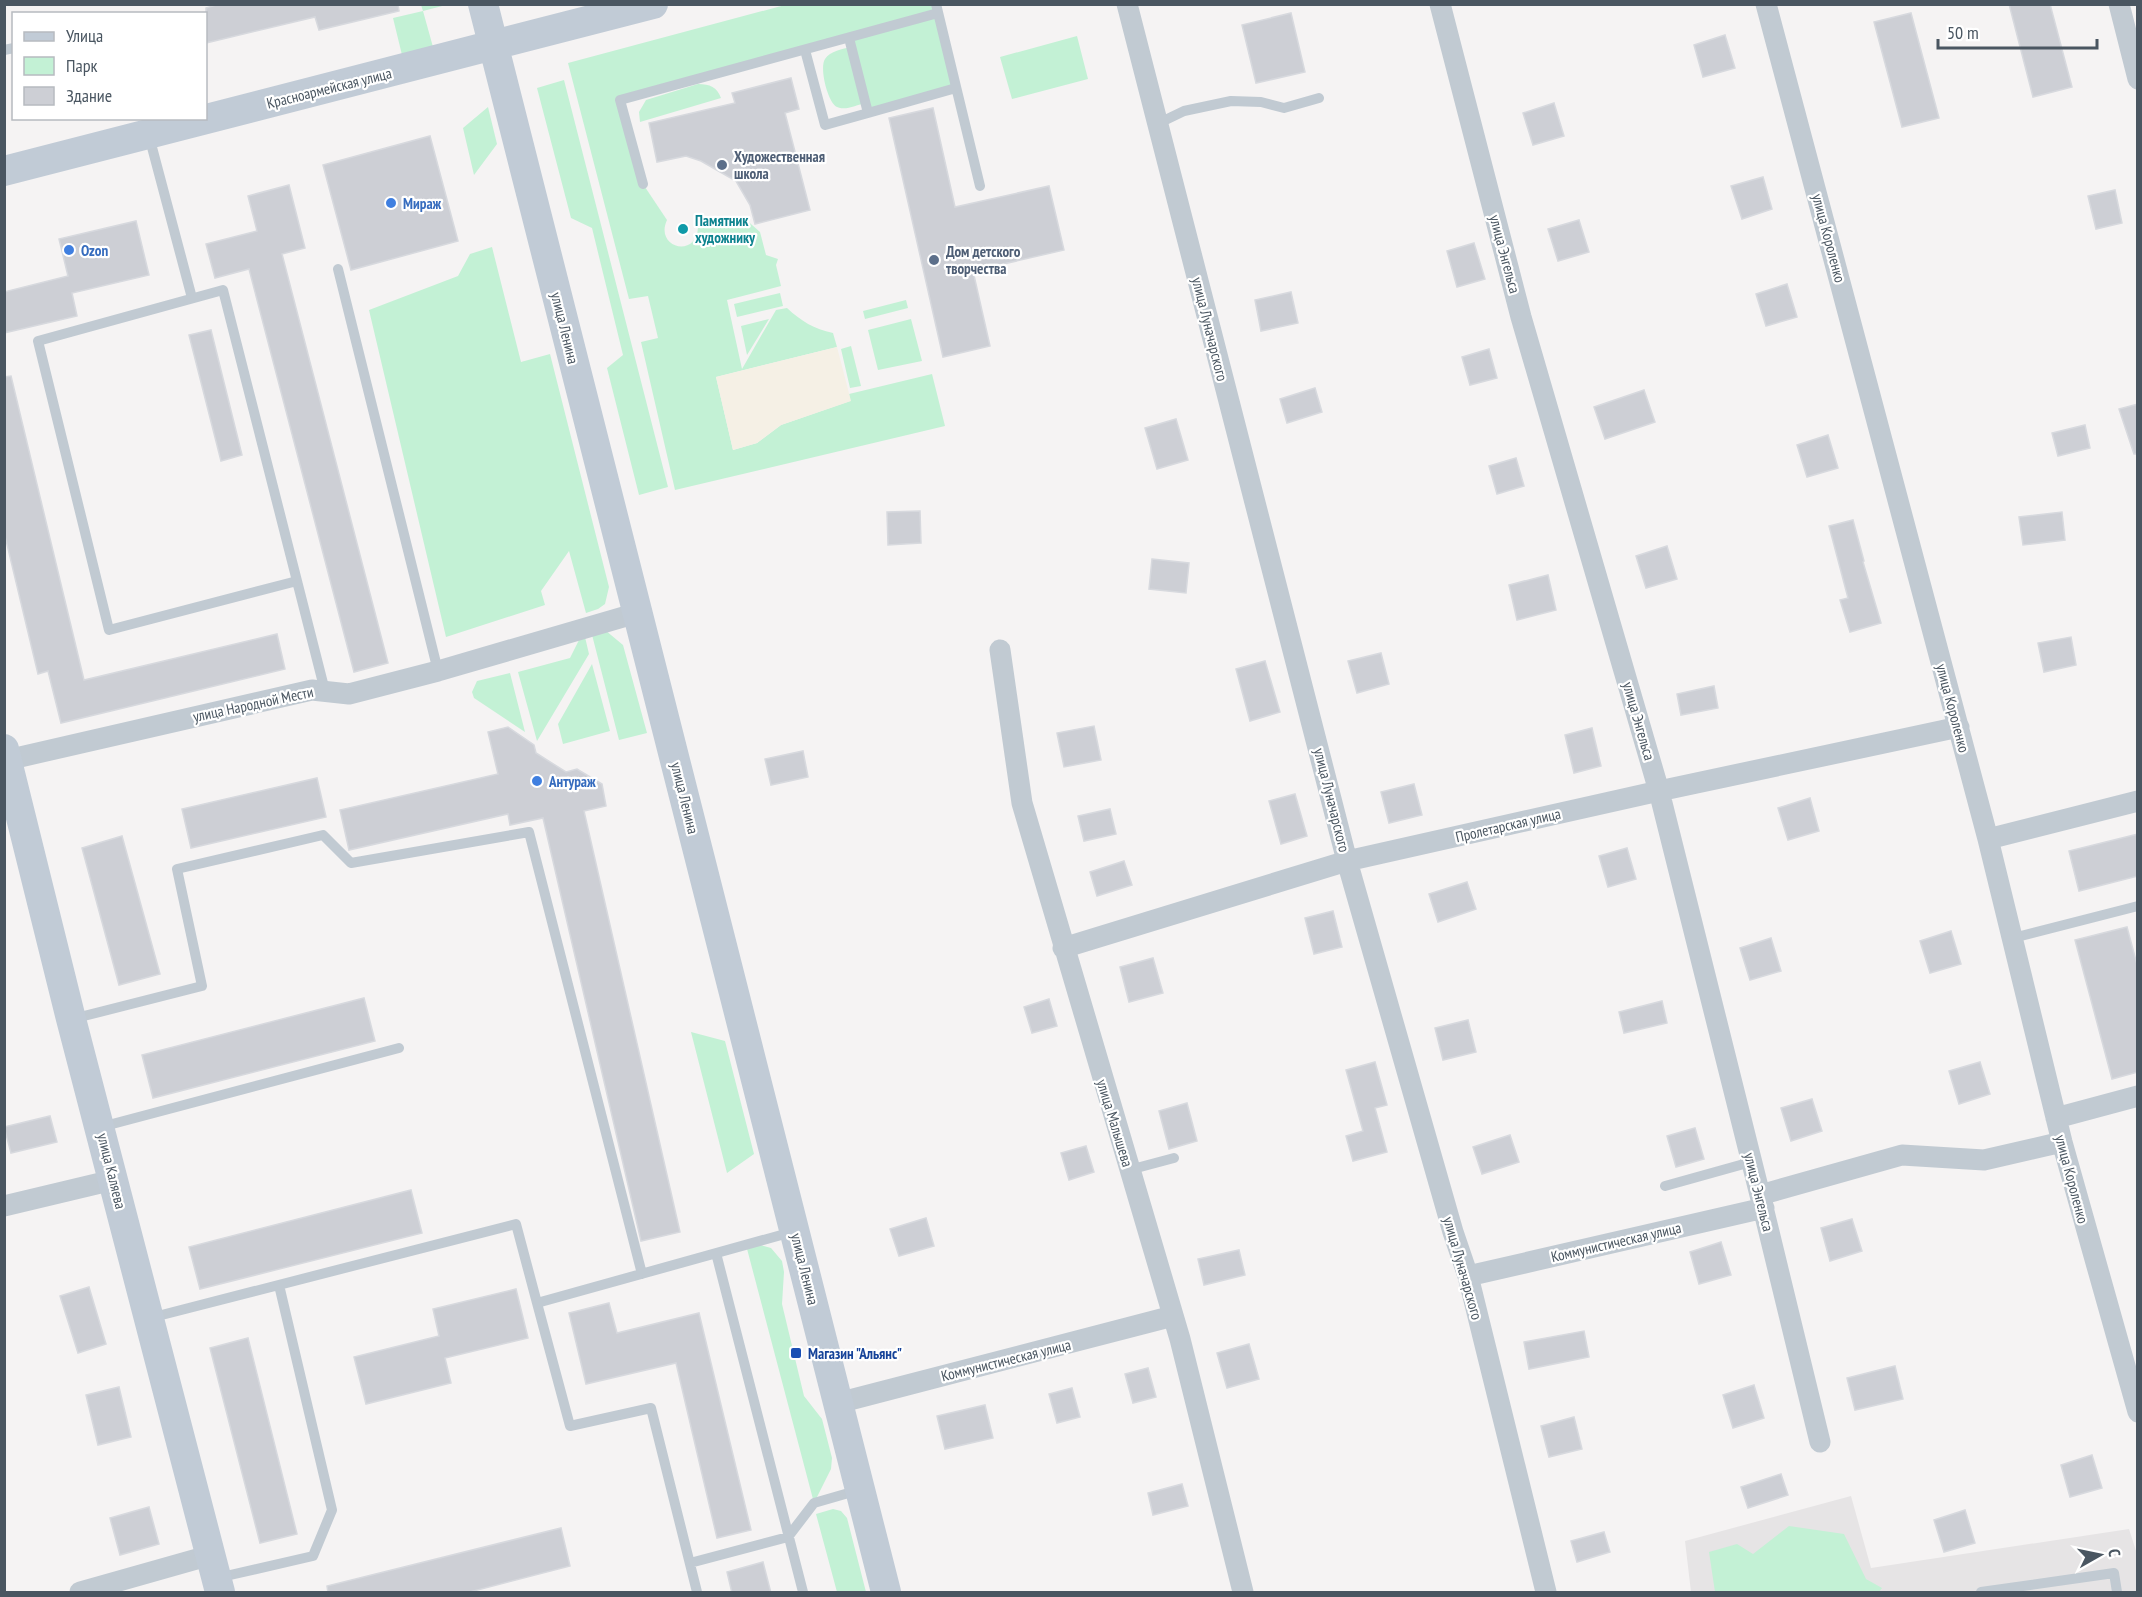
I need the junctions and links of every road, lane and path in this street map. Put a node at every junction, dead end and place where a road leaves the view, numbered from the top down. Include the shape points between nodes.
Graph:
1 (483, 4) edge
2 (653, 4) edge
3 (1127, 4) edge
4 (1440, 4) edge
5 (1767, 4) edge
6 (2119, 4) edge
7 (937, 9) edge
8 (849, 38) junction
9 (493, 45) junction
10 (805, 50) junction
11 (2138, 79) edge
12 (956, 88) junction
13 (1319, 98) dead end
14 (868, 114) junction
15 (207, 119) edge
16 (202, 120) edge
17 (1157, 124) junction
18 (148, 134) junction
19 (4, 171) edge
20 (643, 184) dead end
21 (980, 186) dead end
22 (338, 269) dead end
23 (192, 298) junction
24 (297, 581) junction
25 (637, 613) junction
26 (1000, 650) dead end
27 (438, 671) junction
28 (325, 691) junction
29 (1959, 727) junction
30 (6, 754) edge
31 (1659, 791) junction
32 (2138, 801) edge
33 (1988, 839) junction
34 (1347, 861) junction
35 (2138, 906) edge
36 (2013, 938) junction
37 (1063, 948) junction
38 (71, 1019) junction
39 (399, 1048) dead end
40 (2138, 1096) edge
41 (2056, 1118) junction
42 (101, 1127) junction
43 (2062, 1142) junction
44 (1174, 1158) dead end
45 (1751, 1162) junction
46 (1129, 1170) junction
47 (113, 1180) junction
48 (1665, 1186) dead end
49 (1762, 1202) junction
50 (4, 1206) edge
51 (795, 1231) junction
52 (716, 1253) junction
53 (642, 1274) junction
54 (1468, 1276) junction
55 (279, 1285) junction
56 (537, 1303) junction
57 (1173, 1316) junction
58 (149, 1318) junction
59 (838, 1403) junction
60 (2138, 1412) edge
61 (1820, 1442) dead end
62 (860, 1490) junction
63 (788, 1537) junction
64 (690, 1563) junction
65 (216, 1575) edge
66 (80, 1593) edge
67 (697, 1593) edge
68 (803, 1593) edge
69 (886, 1593) edge
70 (1243, 1593) edge
71 (1546, 1593) edge
72 (1982, 1593) edge
73 (2116, 1593) edge

1 - 9 street, улица Ленина
2 - 9 street, Красноармейская улица
3 - 17 street, улица Луначарского
4 - 31 street, улица Энгельса via 1521,317
5 - 29 street, улица Короленко
6 - 11 street
7 - 8 lane
7 - 12 lane
8 - 10 lane
8 - 14 lane
9 - 15 street, Красноармейская улица
9 - 25 street, улица Ленина
10 - 14 lane via 825,125
10 - 20 lane via 620,100
12 - 14 lane
12 - 21 lane
13 - 17 lane via 1284,108 1231,101 1184,111
16 - 18 street, Красноармейская улица
17 - 34 street, улица Луначарского
18 - 19 street, Красноармейская улица
18 - 23 lane
22 - 27 lane
23 - 24 lane via 223,290
23 - 24 lane via 38,341 109,630
24 - 28 lane
25 - 27 street, улица Народной Мести
25 - 51 street, улица Ленина
26 - 37 street, улица Малышева via 1022,803
27 - 28 street, улица Народной Мести via 349,694
28 - 30 street, улица Народной Мести via 312,690
29 - 31 street, Пролетарская улица
29 - 33 street, улица Короленко
30 - 38 street, улица Каляева
31 - 34 street, Пролетарская улица
31 - 45 street, улица Энгельса
32 - 33 street
33 - 36 street, улица Короленко
34 - 37 street, Пролетарская улица
34 - 54 street, улица Луначарского
35 - 36 lane
36 - 41 street, улица Короленко
37 - 46 street, улица Малышева
38 - 42 street, улица Каляева
38 - 53 lane via 202,986 177,868 323,835 351,863 530,832
39 - 42 lane
40 - 41 street
41 - 43 street, улица Короленко
42 - 47 street, улица Каляева
43 - 49 street, Коммунистическая улица via 1984,1160 1902,1155
43 - 60 street, улица Короленко
44 - 46 lane
45 - 48 lane
45 - 49 street, улица Энгельса
46 - 57 street, улица Малышева
47 - 50 street
47 - 58 street, улица Каляева
49 - 54 street, Коммунистическая улица
49 - 61 street, улица Энгельса
51 - 52 lane
51 - 59 street, улица Ленина
52 - 53 lane
52 - 63 lane
53 - 56 lane
54 - 71 street, улица Луначарского
55 - 56 lane via 516,1224
55 - 58 lane
55 - 65 lane via 333,1510 313,1556
56 - 64 lane via 570,1426 651,1408
57 - 59 street, Коммунистическая улица
57 - 70 street, улица Малышева
58 - 65 street, улица Каляева
59 - 62 street, улица Ленина
62 - 63 lane via 814,1503
62 - 69 street, улица Ленина
63 - 64 lane
63 - 68 lane
64 - 67 lane
65 - 66 street
72 - 73 lane via 2114,1573

